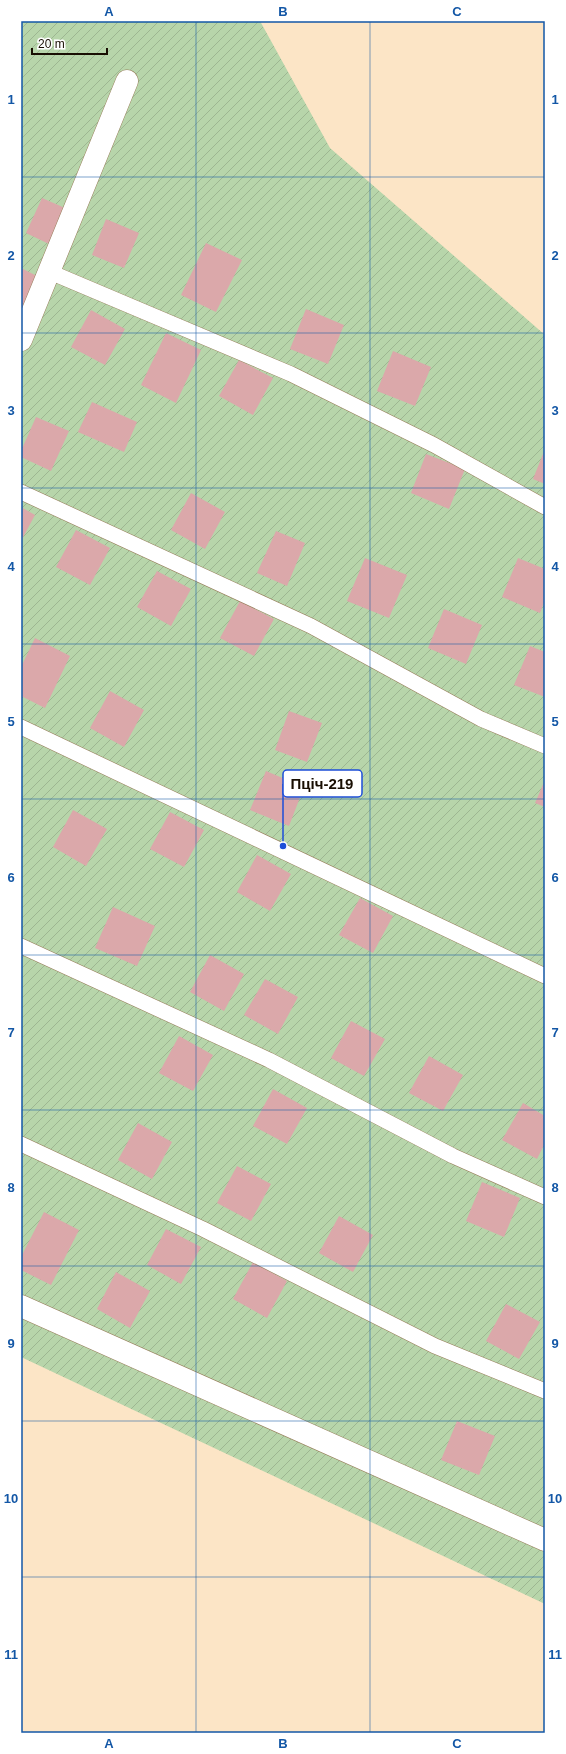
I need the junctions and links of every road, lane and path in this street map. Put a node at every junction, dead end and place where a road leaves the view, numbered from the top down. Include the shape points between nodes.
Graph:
1 (128, 81) dead end
2 (50, 272) junction
3 (21, 340) edge
4 (21, 492) edge
5 (545, 506) edge
6 (21, 727) edge
7 (545, 746) edge
8 (21, 946) edge
9 (545, 976) edge
10 (21, 1144) edge
11 (545, 1197) edge
12 (21, 1306) edge
13 (545, 1391) edge
14 (545, 1540) edge

1 - 2 street
2 - 3 street
2 - 5 lane via 291,374 434,445
4 - 7 lane via 311,626 481,719
6 - 9 lane
8 - 11 lane via 269,1060 453,1156
10 - 13 lane via 203,1229 435,1346
12 - 14 street

